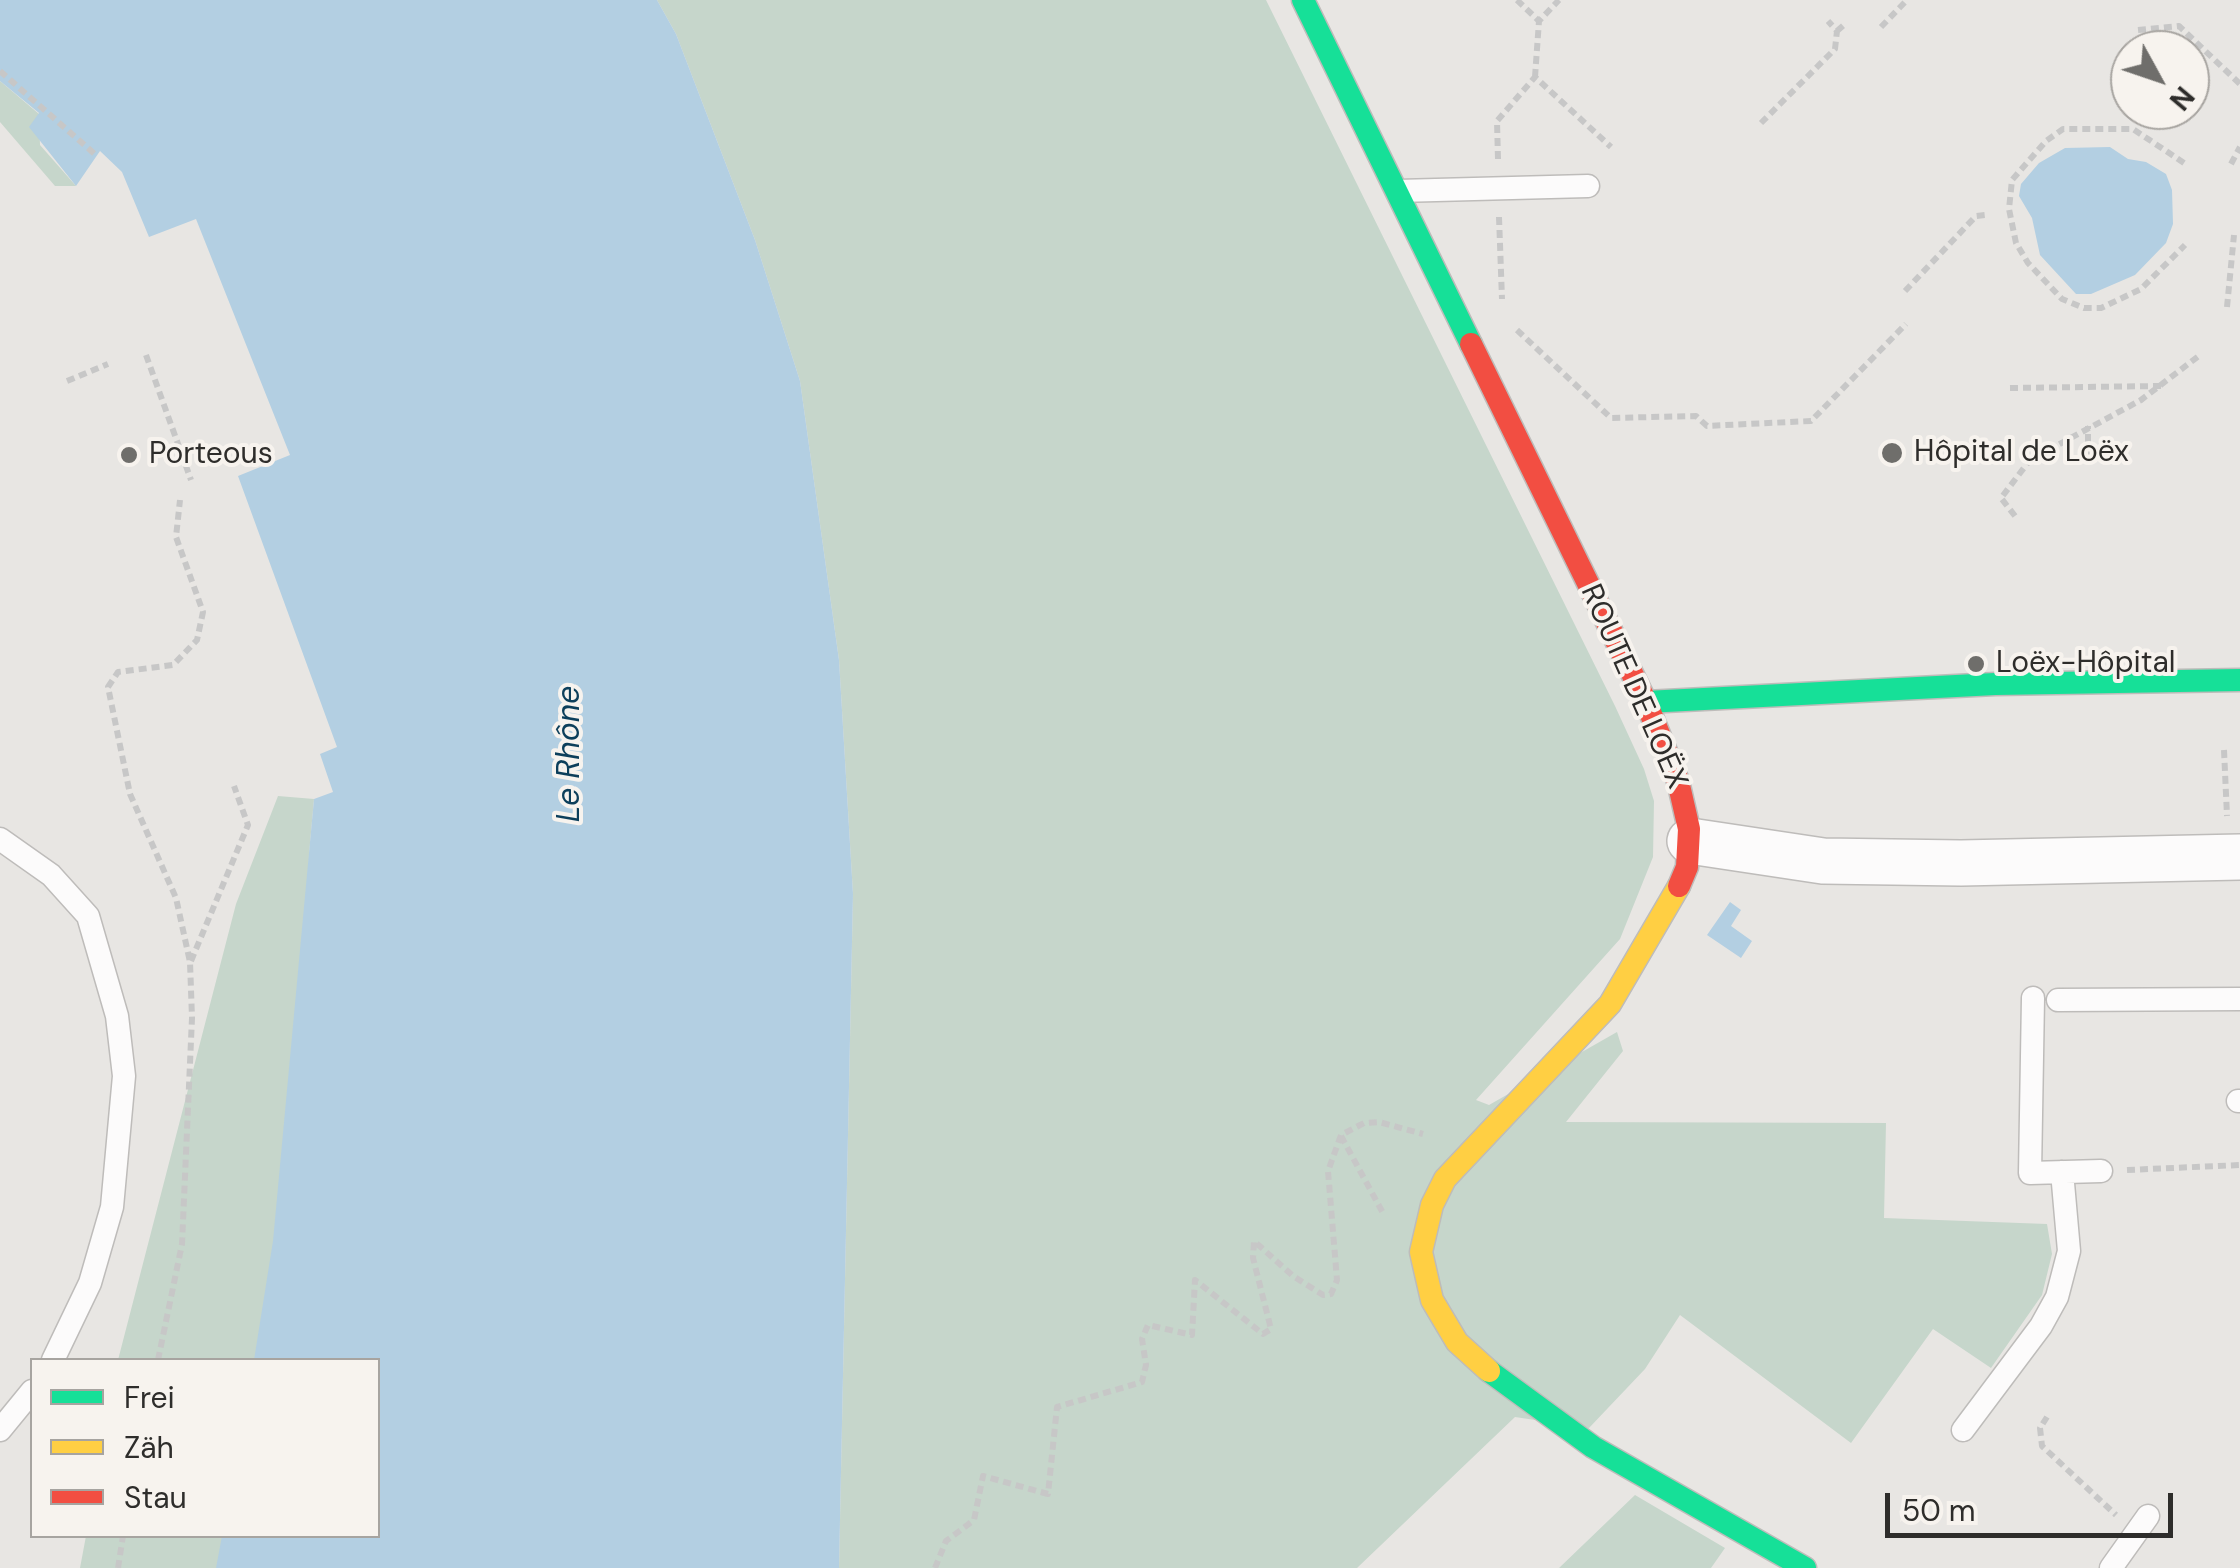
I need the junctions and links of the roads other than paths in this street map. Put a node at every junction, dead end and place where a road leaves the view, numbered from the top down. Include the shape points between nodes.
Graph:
1 (1302, 0) edge
2 (1588, 186) dead end
3 (1395, 191) junction
4 (2240, 680) edge
5 (1646, 702) junction
6 (0, 839) edge
7 (1690, 841) junction
8 (2234, 857) edge
9 (2034, 998) dead end
10 (2240, 998) edge
11 (2058, 1000) dead end
12 (2101, 1171) road end
13 (2062, 1172) junction
14 (54, 1358) edge
15 (30, 1392) edge
16 (0, 1430) edge
17 (1964, 1430) dead end
18 (2142, 1524) road end
19 (1805, 1568) edge
20 (2111, 1568) edge

1 - 3 street, ROUTE DE LOËX
2 - 3 lane
3 - 5 street, ROUTE DE LOËX
4 - 5 street via 1995,684
5 - 7 street, ROUTE DE LOËX via 1678,781
6 - 14 lane via 51,875 88,916 116,1016 124,1076 112,1207 90,1283
7 - 8 street via 1823,860
7 - 19 street, ROUTE DE LOËX via 1682,878 1642,956 1551,1071 1445,1179 1421,1252 1444,1321 1494,1377 1593,1446
9 - 13 lane via 2030,1173
10 - 11 lane
12 - 13 lane
13 - 17 lane via 2068,1251 2057,1297
15 - 16 lane
18 - 20 lane

